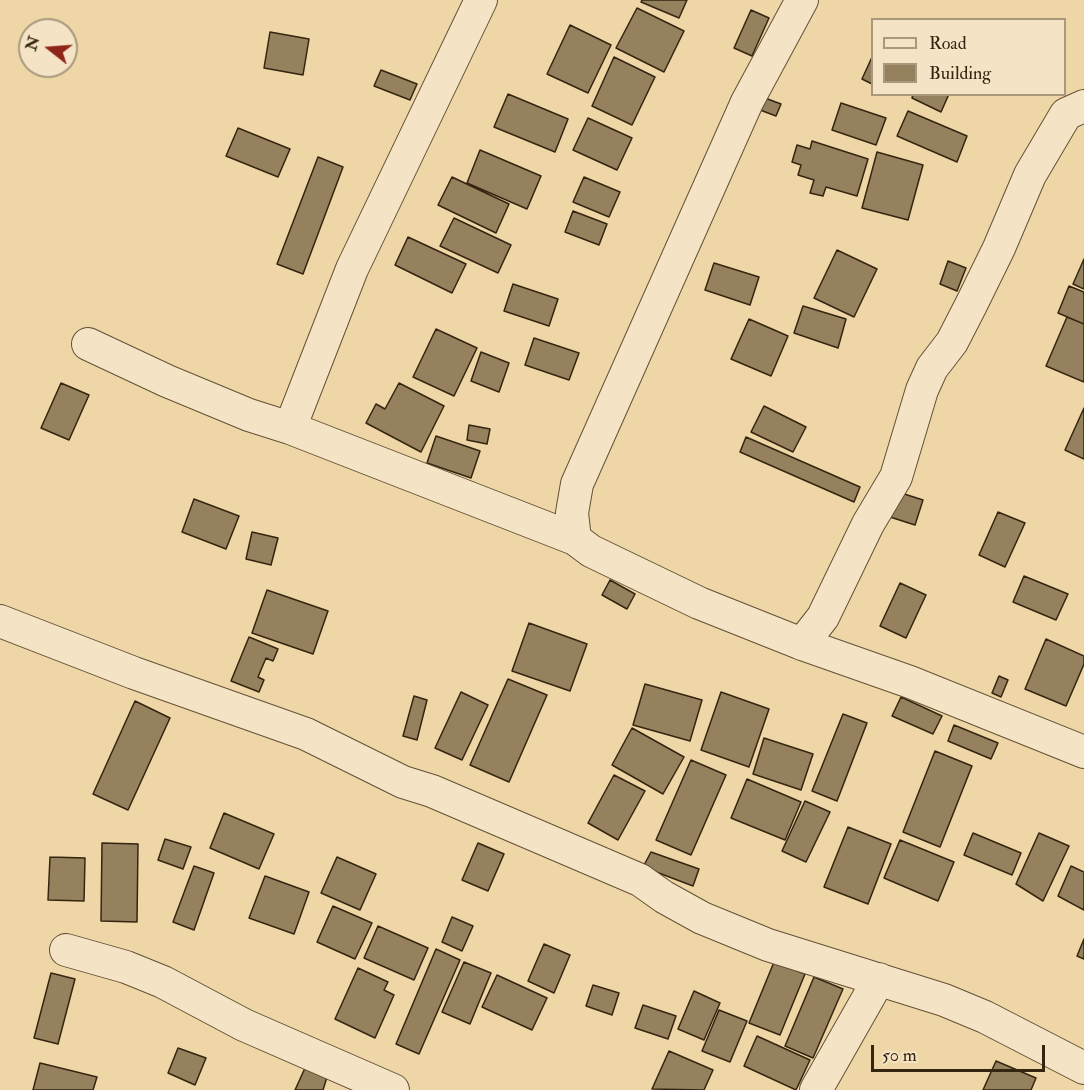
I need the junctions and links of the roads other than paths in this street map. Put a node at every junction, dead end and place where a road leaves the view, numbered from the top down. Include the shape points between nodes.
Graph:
1 (481, 0) edge
2 (802, 0) edge
3 (1082, 103) edge
4 (88, 344) dead end
5 (290, 428) junction
6 (575, 539) junction
7 (0, 621) edge
8 (802, 644) junction
9 (1084, 752) edge
10 (66, 950) dead end
11 (879, 979) junction
12 (1084, 1068) edge
13 (393, 1090) edge
14 (816, 1090) edge

1 - 5 street via 351,269
2 - 6 street via 747,102 578,483 572,513
3 - 8 street via 1066,114 1030,175 952,342 932,368 922,390 896,477 868,524 823,617
4 - 5 street via 167,381
5 - 6 street
6 - 8 street via 699,603
7 - 11 street via 306,734 403,782 640,880 702,918 768,945
8 - 9 street via 910,682
10 - 13 street via 163,982 244,1025
11 - 12 street via 985,1017
11 - 14 street

